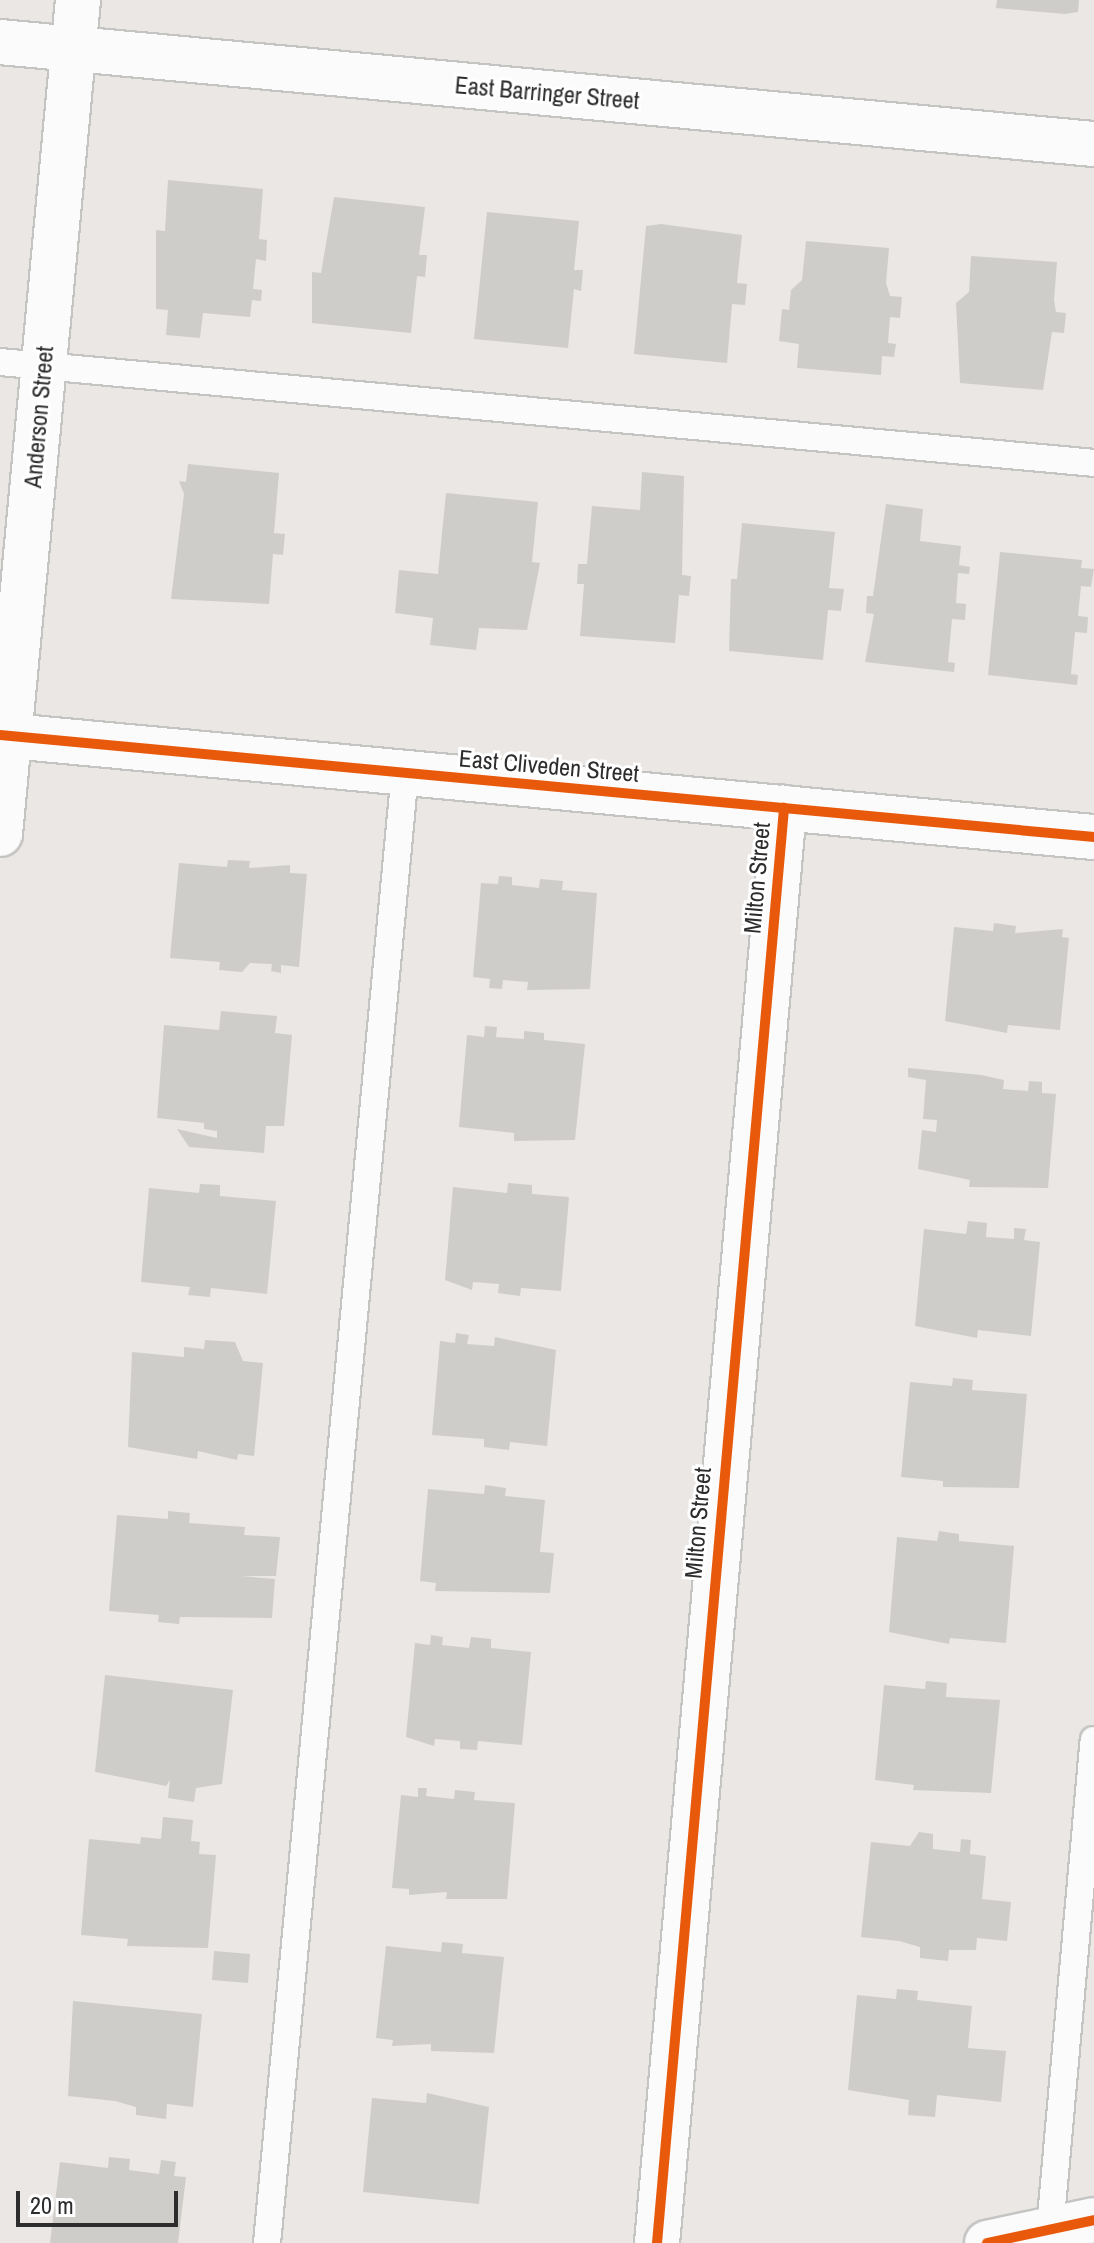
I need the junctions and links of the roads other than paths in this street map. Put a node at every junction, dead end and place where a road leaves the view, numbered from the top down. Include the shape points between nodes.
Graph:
1 (78, 0) edge
2 (0, 42) edge
3 (73, 48) junction
4 (1094, 144) edge
5 (0, 362) edge
6 (44, 367) junction
7 (1094, 463) edge
8 (5, 736) edge
9 (405, 773) junction
10 (784, 808) junction
11 (0, 834) edge
12 (1094, 837) edge
13 (1094, 1740) edge
14 (1094, 2220) edge
15 (1050, 2229) junction
16 (267, 2243) edge
17 (657, 2243) edge
18 (987, 2243) edge

1 - 3 street, Anderson Street
2 - 3 street, East Barringer Street
3 - 4 street, East Barringer Street
3 - 6 street, Anderson Street
5 - 6 lane
6 - 7 lane
6 - 8 street, Anderson Street
8 - 9 street, East Cliveden Street
8 - 11 street, Anderson Street
9 - 10 street, East Cliveden Street
9 - 16 lane
10 - 12 street, East Cliveden Street
10 - 17 street, Milton Street
13 - 15 lane
14 - 15 street
15 - 18 street

